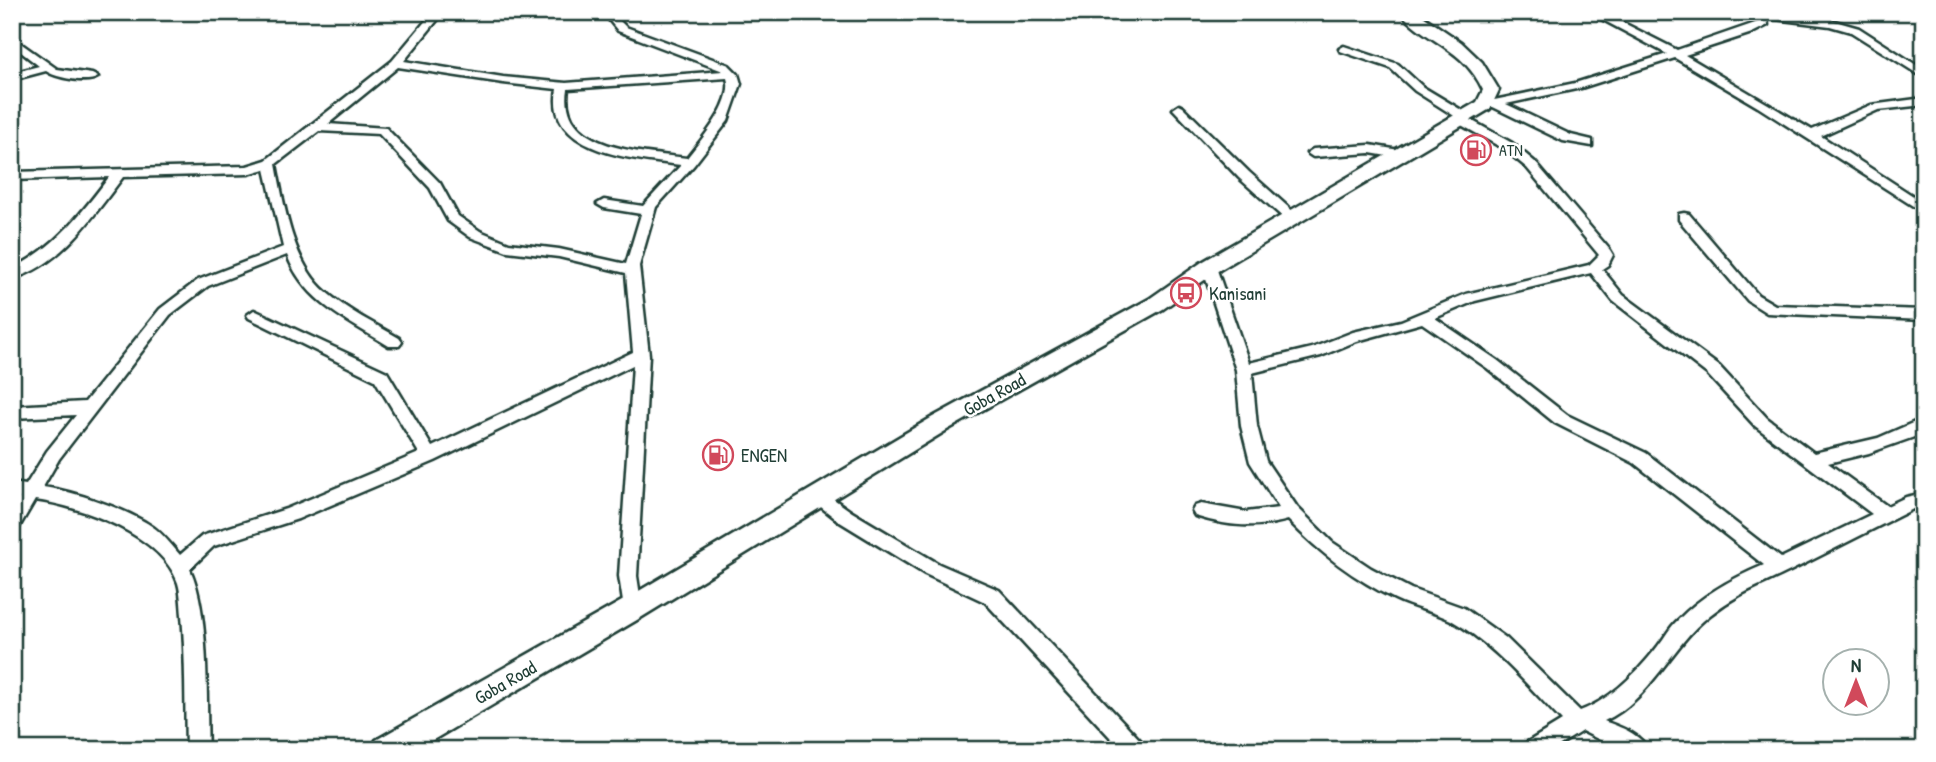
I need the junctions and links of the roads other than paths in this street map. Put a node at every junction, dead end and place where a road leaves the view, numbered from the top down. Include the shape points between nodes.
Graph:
1 (439, 12) edge
2 (615, 12) edge
3 (1407, 12) edge
4 (1593, 12) edge
5 (1761, 13) edge
6 (12, 40) edge
7 (1344, 50) dead end
8 (1676, 54) junction
9 (396, 63) junction
10 (47, 67) junction
11 (732, 74) junction
12 (1924, 75) edge
13 (12, 77) edge
14 (92, 77) dead end
15 (563, 86) junction
16 (1924, 102) edge
17 (1179, 109) dead end
18 (1476, 112) junction
19 (317, 127) junction
20 (1812, 135) junction
21 (1588, 143) dead end
22 (1314, 153) dead end
23 (1399, 154) junction
24 (690, 162) junction
25 (270, 163) junction
26 (119, 173) junction
27 (12, 176) edge
28 (604, 204) dead end
29 (1924, 209) edge
30 (648, 211) junction
31 (1685, 217) dead end
32 (1292, 218) junction
33 (292, 248) junction
34 (1209, 267) junction
35 (1594, 268) junction
36 (632, 270) junction
37 (12, 275) edge
38 (254, 315) dead end
39 (1924, 316) edge
40 (1425, 318) junction
41 (394, 342) dead end
42 (641, 355) junction
43 (1244, 370) junction
44 (90, 408) junction
45 (12, 412) edge
46 (1924, 424) edge
47 (429, 456) junction
48 (1811, 460) junction
49 (21, 491) edge
50 (818, 495) junction
51 (1924, 500) edge
52 (1201, 511) dead end
53 (1291, 512) junction
54 (1886, 515) junction
55 (12, 524) edge
56 (180, 567) junction
57 (1780, 567) junction
58 (632, 609) junction
59 (1579, 722) junction
60 (197, 750) edge
61 (387, 750) edge
62 (1136, 750) edge
63 (1533, 750) edge
64 (1639, 750) edge

1 - 9 street
2 - 11 street via 615,21 626,31 725,67
3 - 18 main road via 1480,70 1491,90
4 - 8 street
5 - 8 street via 1765,21 1756,27
5 - 12 street via 1855,30
6 - 10 street
7 - 18 street via 1394,66 1419,89
8 - 18 street
8 - 20 street
9 - 15 street
9 - 19 street
10 - 13 street
10 - 14 street
11 - 15 street
11 - 24 street via 734,86 722,121
15 - 24 street via 559,104 584,138 603,146
16 - 20 street via 1875,107
17 - 32 street
18 - 21 street
18 - 23 main road, Goba Road
18 - 35 street via 1555,191 1606,254
19 - 25 street
19 - 36 street via 382,131 435,186 453,218 475,234 507,247 559,253
20 - 29 street
22 - 23 street via 1370,149
23 - 32 main road, Goba Road
24 - 30 street
25 - 26 street via 248,170
25 - 33 street
26 - 27 street
26 - 37 street via 71,236 53,253
28 - 30 street
30 - 36 street
31 - 39 street via 1753,298 1772,310
32 - 34 main road, Goba Road
33 - 41 street via 313,288
33 - 44 street via 186,294 160,318
34 - 43 street
34 - 50 main road, Goba Road via 1157,304
35 - 40 street via 1471,297
35 - 48 street via 1618,298 1713,370 1761,422
36 - 42 street
38 - 47 street via 381,376
40 - 43 street
40 - 57 street via 1561,419 1640,458
42 - 47 street
42 - 58 street via 628,576
43 - 53 street via 1249,426 1258,461
44 - 45 street
44 - 49 street
46 - 48 street via 1881,444
47 - 56 street via 292,514 219,536 199,547
48 - 54 street
49 - 55 street
49 - 56 street via 68,497 132,524 148,533
50 - 58 main road, Goba Road
50 - 62 street via 932,569 992,596
51 - 54 street
52 - 53 street via 1245,521
53 - 59 street via 1326,547 1386,587 1467,620 1499,644
54 - 57 street
56 - 60 street via 188,585 193,632
57 - 59 street via 1741,583 1702,610 1611,708
58 - 61 main road, Goba Road
59 - 63 street
59 - 64 street via 1618,736

